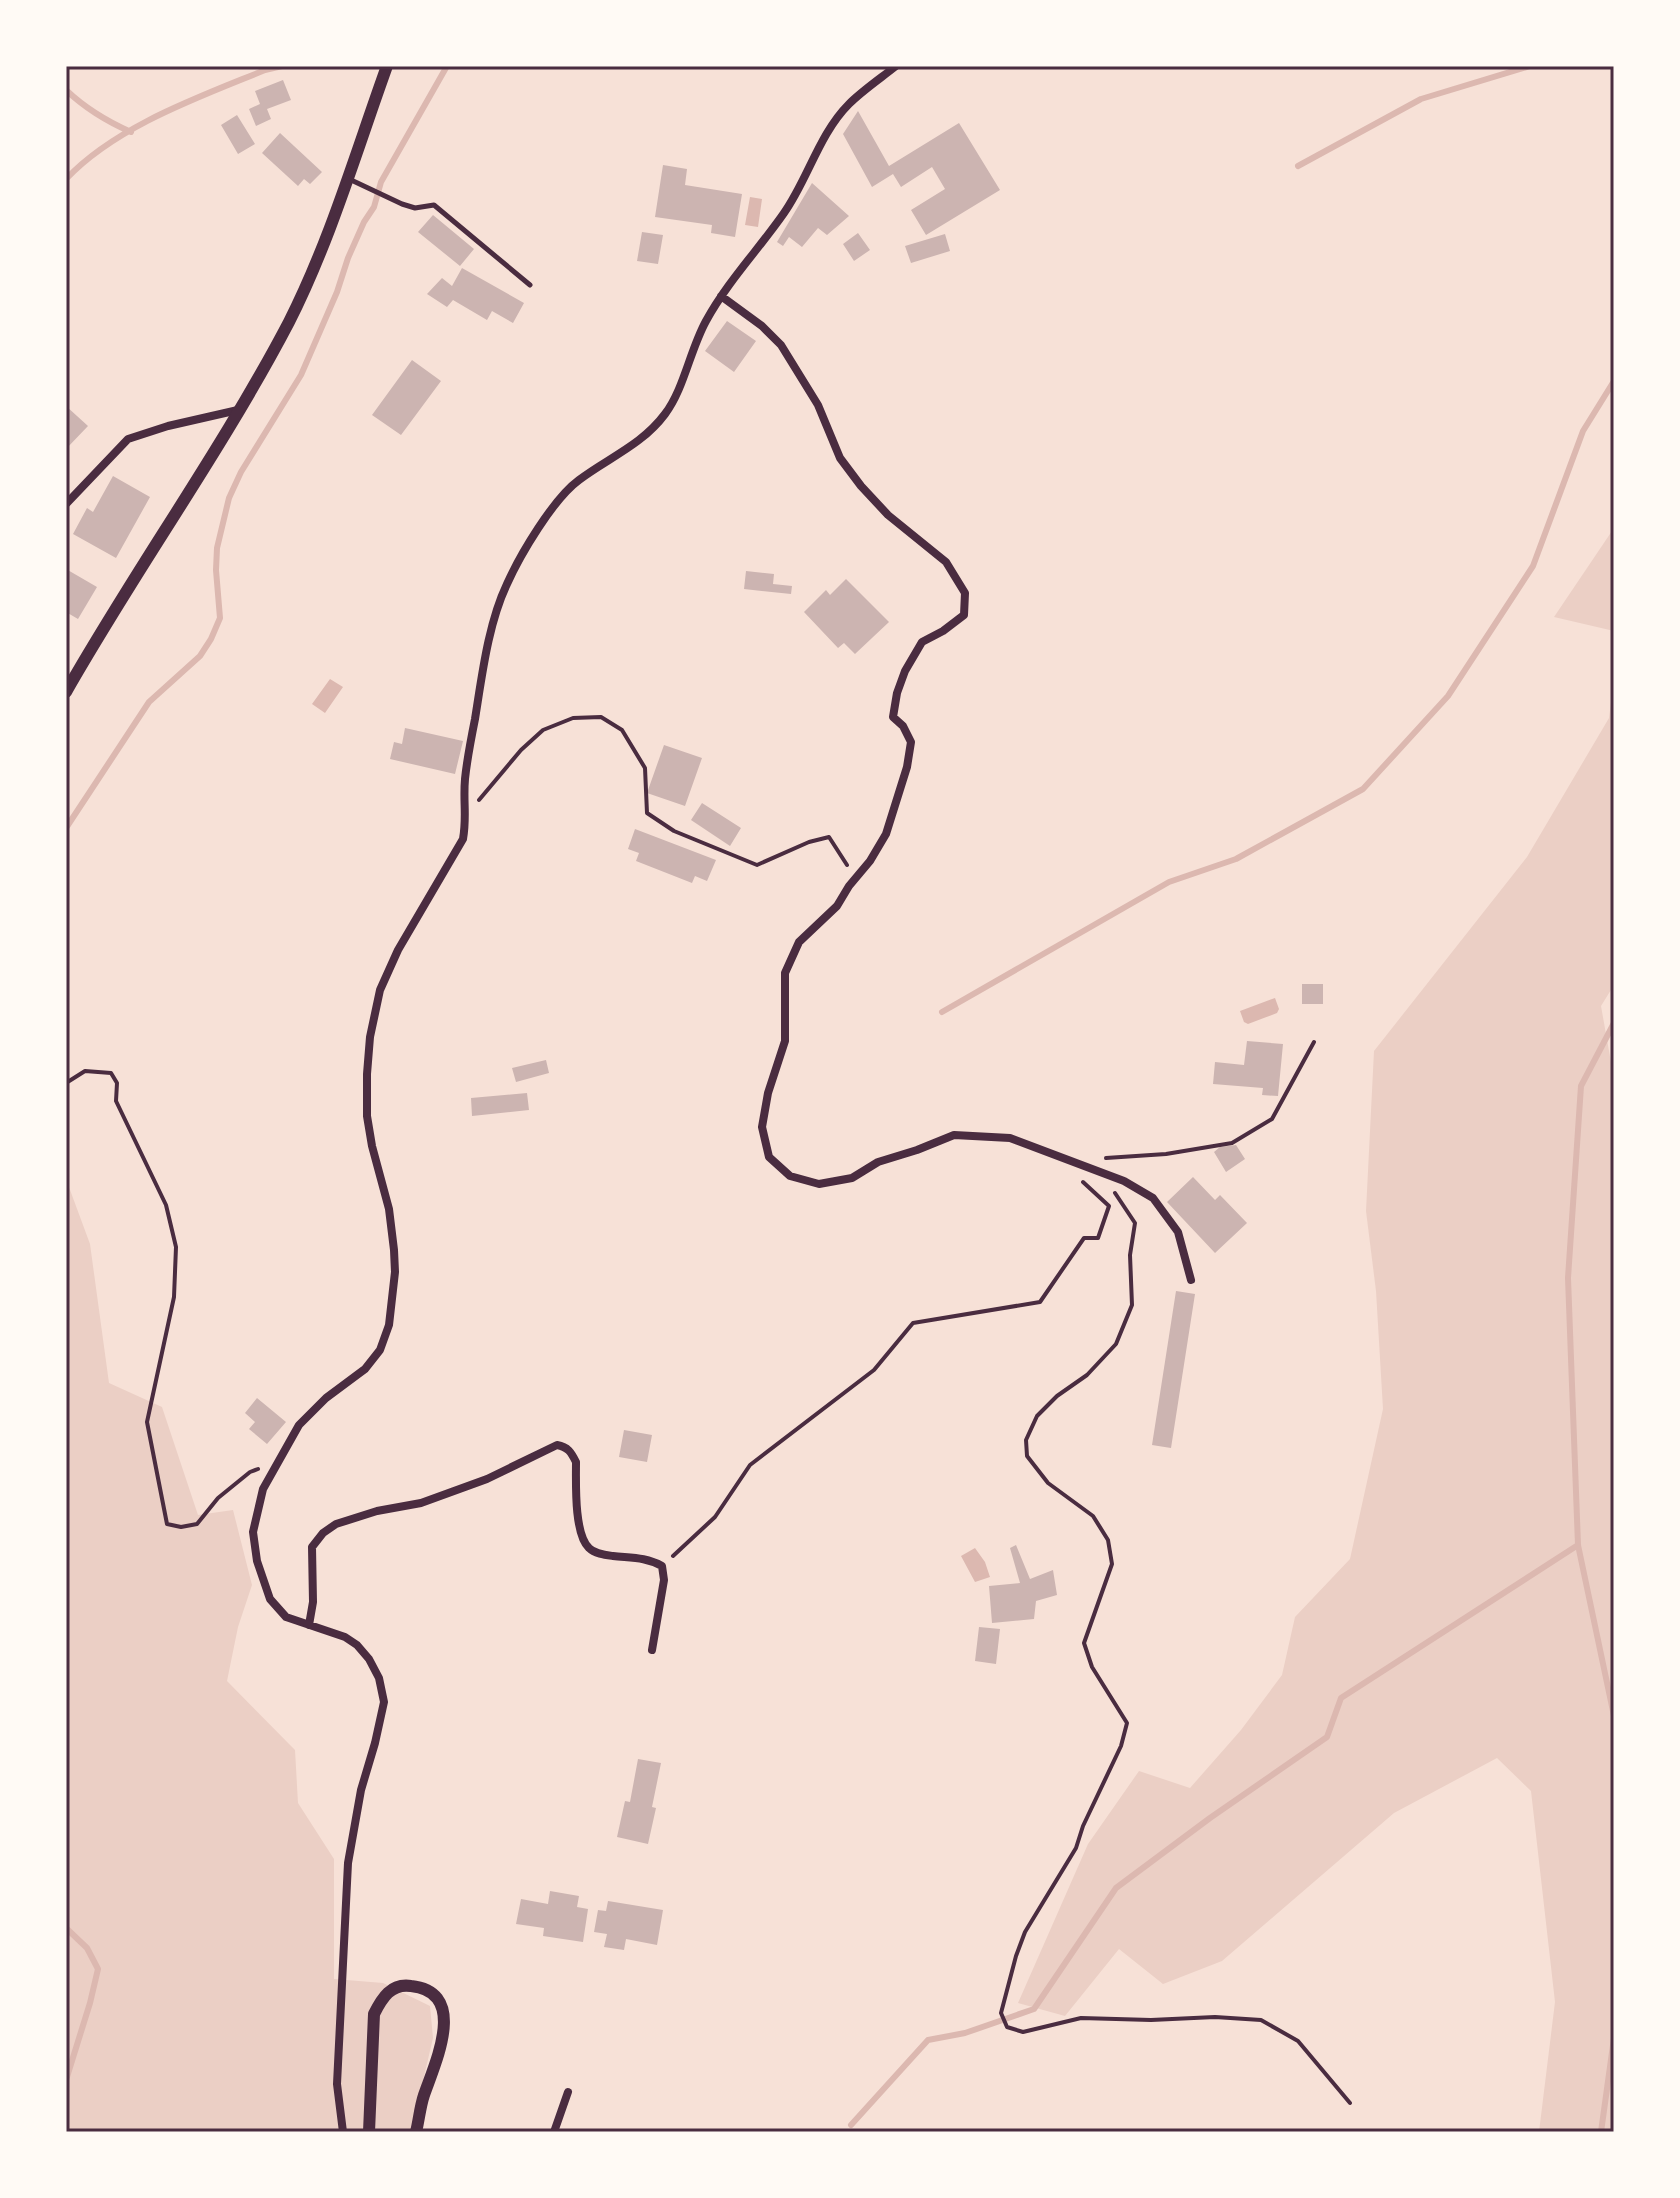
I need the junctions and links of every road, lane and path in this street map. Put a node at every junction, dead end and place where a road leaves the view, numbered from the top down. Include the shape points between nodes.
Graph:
1 (387, 66) edge
2 (896, 66) edge
3 (348, 179) junction
4 (530, 285) dead end
5 (721, 296) junction
6 (238, 410) junction
7 (66, 504) edge
8 (66, 692) edge
9 (466, 819) junction
10 (849, 886) junction
11 (1314, 1042) dead end
12 (66, 1083) edge
13 (1103, 1158) dead end
14 (1095, 1171) junction
15 (1073, 1174) dead end
16 (1191, 1280) dead end
17 (279, 1460) junction
18 (662, 1566) junction
19 (309, 1625) junction
20 (652, 1650) dead end
21 (568, 2092) dead end
22 (1350, 2103) dead end
23 (343, 2132) edge
24 (369, 2132) edge
25 (416, 2132) edge
26 (554, 2132) edge

1 - 3 street
2 - 5 street via 848,104 827,133 795,198
3 - 4 lane via 415,208 434,205
3 - 6 street via 299,301
5 - 9 street via 665,414 631,448 567,490 507,583 480,684 465,780
5 - 10 street via 781,345 818,405 840,458 888,515 946,562 965,593 964,615 922,642 905,671 893,717 911,742 907,767 886,834
6 - 7 street via 128,439
6 - 8 street
9 - 10 path via 543,730 573,718 601,717 622,730 645,768 647,813 674,831 757,865 829,837 847,861
9 - 17 street via 463,839 380,990 370,1037 367,1116 394,1250 389,1325 380,1350 365,1369 299,1425
10 - 14 street via 837,906 799,942 785,973 785,1041 762,1127 769,1157 790,1176 819,1184 852,1178 878,1162 954,1135 1010,1138
11 - 13 path via 1272,1119 1232,1143
12 - 17 path via 85,1071 111,1073 117,1083 116,1101 166,1205 176,1247 174,1297 147,1422 167,1524 197,1524 250,1472
14 - 16 street via 1153,1198 1178,1232
14 - 22 path via 1135,1223 1132,1305 1116,1344 1037,1416 1026,1440 1027,1456 1048,1483 1093,1516 1108,1540 1112,1564 1084,1643 1092,1667 1127,1723 1076,1848 1025,1932 1001,2013 1007,2027 1023,2032 1081,2018 1261,2020 1298,2041
15 - 18 path via 1109,1206 1098,1238 1084,1238 1040,1302 913,1323 874,1370 750,1465 715,1517
17 - 19 street via 263,1489 253,1532 257,1561 270,1599 286,1617
18 - 19 street via 590,1550 580,1531 576,1462 566,1447 557,1445 487,1479 421,1503 336,1524 323,1533 312,1547
18 - 20 street
19 - 23 street via 357,1645 379,1678 384,1702 348,1863 337,2084
21 - 26 street
24 - 25 street via 374,2014 389,1992 407,1985 436,1997 445,2028

